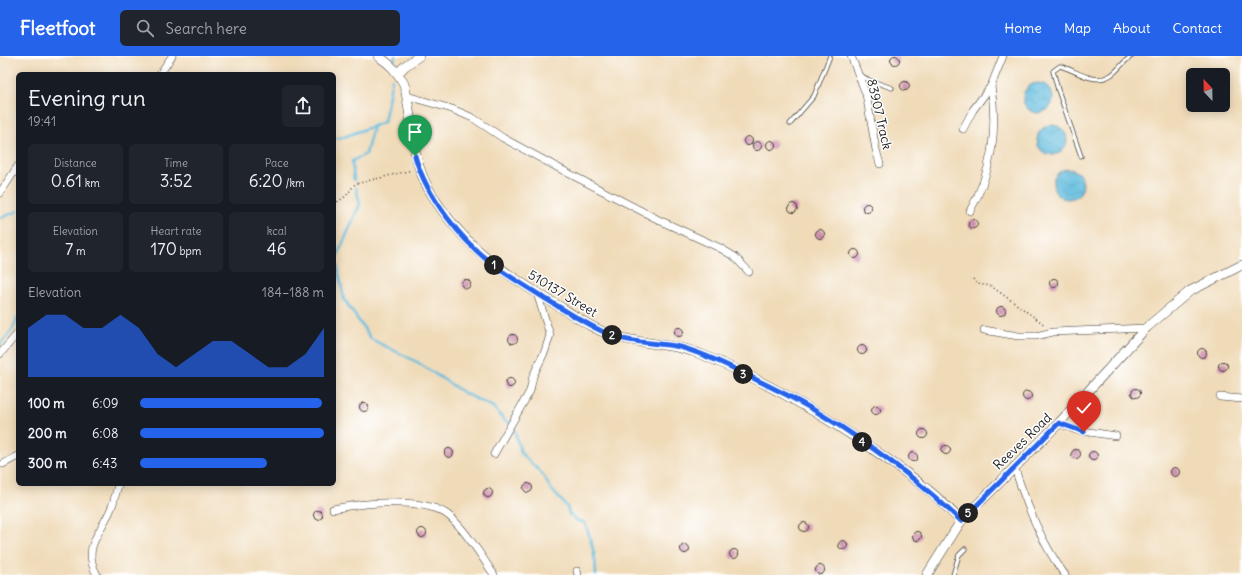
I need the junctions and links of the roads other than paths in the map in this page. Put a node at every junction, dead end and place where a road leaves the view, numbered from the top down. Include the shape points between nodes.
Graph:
1 (172, 56) edge
2 (378, 56) edge
3 (419, 56) edge
4 (830, 56) edge
5 (851, 56) edge
6 (1003, 56) edge
7 (1132, 56) edge
8 (856, 71) junction
9 (161, 72) edge
10 (398, 73) junction
11 (991, 86) junction
12 (892, 88) dead end
13 (407, 96) junction
14 (790, 124) dead end
15 (963, 129) dead end
16 (1081, 156) dead end
17 (880, 164) dead end
18 (16, 169) edge
19 (0, 193) edge
20 (970, 211) dead end
21 (1242, 265) edge
22 (749, 272) dead end
23 (537, 293) junction
24 (1146, 328) junction
25 (984, 330) dead end
26 (16, 335) edge
27 (0, 354) edge
28 (1220, 397) dead end
29 (1242, 399) edge
30 (1059, 423) junction
31 (1116, 436) dead end
32 (494, 454) dead end
33 (16, 457) edge
34 (3, 464) dead end
35 (1014, 466) junction
36 (117, 486) edge
37 (333, 509) dead end
38 (961, 521) junction
39 (965, 549) dead end
40 (97, 575) edge
41 (494, 575) edge
42 (927, 575) edge
43 (953, 575) edge
44 (1066, 575) edge

1 - 9 street
2 - 10 street, 510137 Street
3 - 10 street
4 - 14 lane via 814,96
5 - 8 street, 83907 Track
6 - 11 street
7 - 16 lane via 1110,76 1102,79 1094,79 1060,66 1053,71
8 - 12 lane, 83907 Track via 869,80
8 - 17 street, 83907 Track via 866,94
10 - 13 street, 510137 Street
11 - 15 street
11 - 20 street via 994,114 992,151 983,187
13 - 22 street via 473,118 503,138 566,172 661,222 720,248 735,257
13 - 23 street, 510137 Street via 410,127 419,169 431,193 473,247 495,266
18 - 19 street
21 - 24 street, Reeves Road via 1190,291
23 - 32 street via 550,335 530,390
23 - 38 street, 510137 Street via 593,327 613,336 678,347 702,355 810,407 887,458 928,490
24 - 25 street via 1052,332 1036,336 1018,336
24 - 30 street, Reeves Road
26 - 27 street
28 - 29 street
30 - 31 street via 1084,432
30 - 35 street, Reeves Road
33 - 34 street
35 - 38 street, Reeves Road
35 - 44 street via 1023,494 1049,550
36 - 40 street via 110,511 90,552
37 - 41 street via 354,504 405,504 440,511 460,528
38 - 42 street, Reeves Road
39 - 43 lane via 959,555

